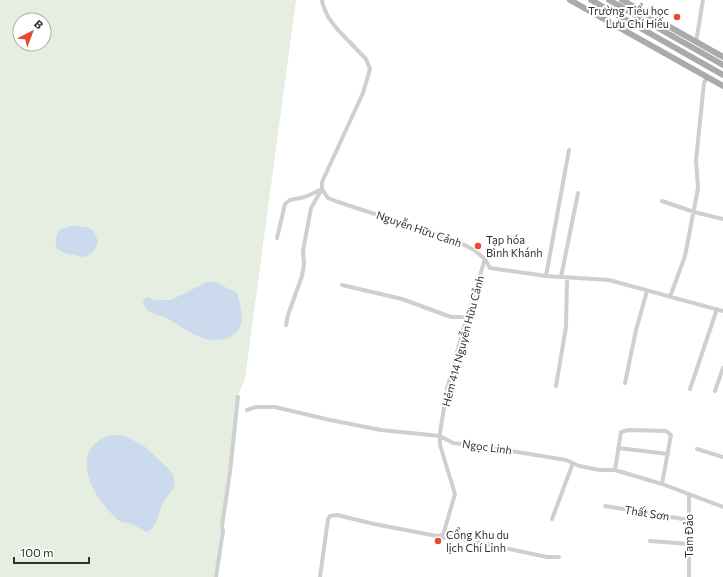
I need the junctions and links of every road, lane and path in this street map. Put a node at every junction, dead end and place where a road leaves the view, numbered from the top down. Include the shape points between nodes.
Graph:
1 (322, 0) edge
2 (570, 0) edge
3 (591, 0) edge
4 (608, 0) edge
5 (622, 0) edge
6 (703, 0) edge
7 (696, 42) junction
8 (694, 49) junction
9 (723, 57) edge
10 (695, 59) junction
11 (720, 64) edge
12 (691, 68) junction
13 (723, 75) edge
14 (707, 77) junction
15 (723, 86) edge
16 (569, 150) dead end
17 (322, 189) junction
18 (578, 193) dead end
19 (662, 201) dead end
20 (694, 212) junction
21 (723, 219) edge
22 (277, 238) dead end
23 (485, 260) junction
24 (546, 276) junction
25 (561, 277) junction
26 (567, 278) junction
27 (342, 285) dead end
28 (646, 291) junction
29 (670, 297) junction
30 (717, 309) junction
31 (723, 311) edge
32 (467, 317) junction
33 (286, 325) dead end
34 (723, 368) edge
35 (625, 383) dead end
36 (556, 386) dead end
37 (690, 389) dead end
38 (714, 391) dead end
39 (238, 396) dead end
40 (248, 410) dead end
41 (440, 436) junction
42 (618, 448) junction
43 (697, 449) dead end
44 (668, 454) junction
45 (723, 457) edge
46 (573, 463) junction
47 (615, 470) junction
48 (662, 484) junction
49 (689, 495) junction
50 (605, 506) dead end
51 (723, 507) edge
52 (552, 519) dead end
53 (689, 520) junction
54 (443, 537) junction
55 (650, 540) dead end
56 (689, 544) junction
57 (559, 557) dead end
58 (216, 577) edge
59 (320, 577) edge
60 (689, 577) edge

1 - 17 street via 328,17 366,58 370,69 363,93 322,182
2 - 12 main road
3 - 10 main road
4 - 8 main road
5 - 7 main road
6 - 7 street
7 - 8 main road
7 - 9 main road
8 - 11 main road
9 - 11 main road
10 - 12 main road
10 - 13 main road
12 - 14 main road
14 - 15 main road
14 - 20 street via 704,83 696,160 698,188
16 - 24 street
17 - 22 street via 285,204
17 - 23 street, Nguyễn Hữu Cảnh via 328,198 338,202 455,240 474,250
17 - 33 street via 311,208 303,251 302,276
18 - 25 street
19 - 20 street
20 - 21 street
20 - 29 street via 685,256
23 - 24 street, Nguyễn Hữu Cảnh via 490,268
23 - 32 street, Hẻm 414 Nguyễn Hữu Cảnh
24 - 25 street, Nguyễn Hữu Cảnh
25 - 26 street, Nguyễn Hữu Cảnh
26 - 28 street, Nguyễn Hữu Cảnh via 609,280
26 - 36 street via 566,327
27 - 32 street via 402,299 451,317
28 - 29 street, Nguyễn Hữu Cảnh
28 - 35 street
29 - 30 street, Nguyễn Hữu Cảnh
30 - 31 street, Nguyễn Hữu Cảnh
30 - 37 street
32 - 41 street, Hẻm 414 Nguyễn Hữu Cảnh via 447,389
34 - 38 street
39 - 58 street
40 - 41 street, Ngọc Linh via 256,407 275,407 381,430
41 - 46 street, Ngọc Linh via 452,443 538,455
41 - 54 street, Hẻm 414 Nguyễn Hữu Cảnh via 440,445 455,494
42 - 44 street
42 - 44 street via 620,432 666,431 671,435
42 - 47 street
43 - 45 street
44 - 48 street
46 - 47 street, Ngọc Linh via 600,470
46 - 52 street
47 - 48 street, Ngọc Linh
48 - 49 street, Ngọc Linh
49 - 51 street, Ngọc Linh
49 - 53 street, Tam Đảo
50 - 53 street, Thất Sơn
53 - 56 street, Tam Đảo
54 - 57 street via 547,557
54 - 59 street via 337,515 330,516
55 - 56 street
56 - 60 street, Tam Đảo

